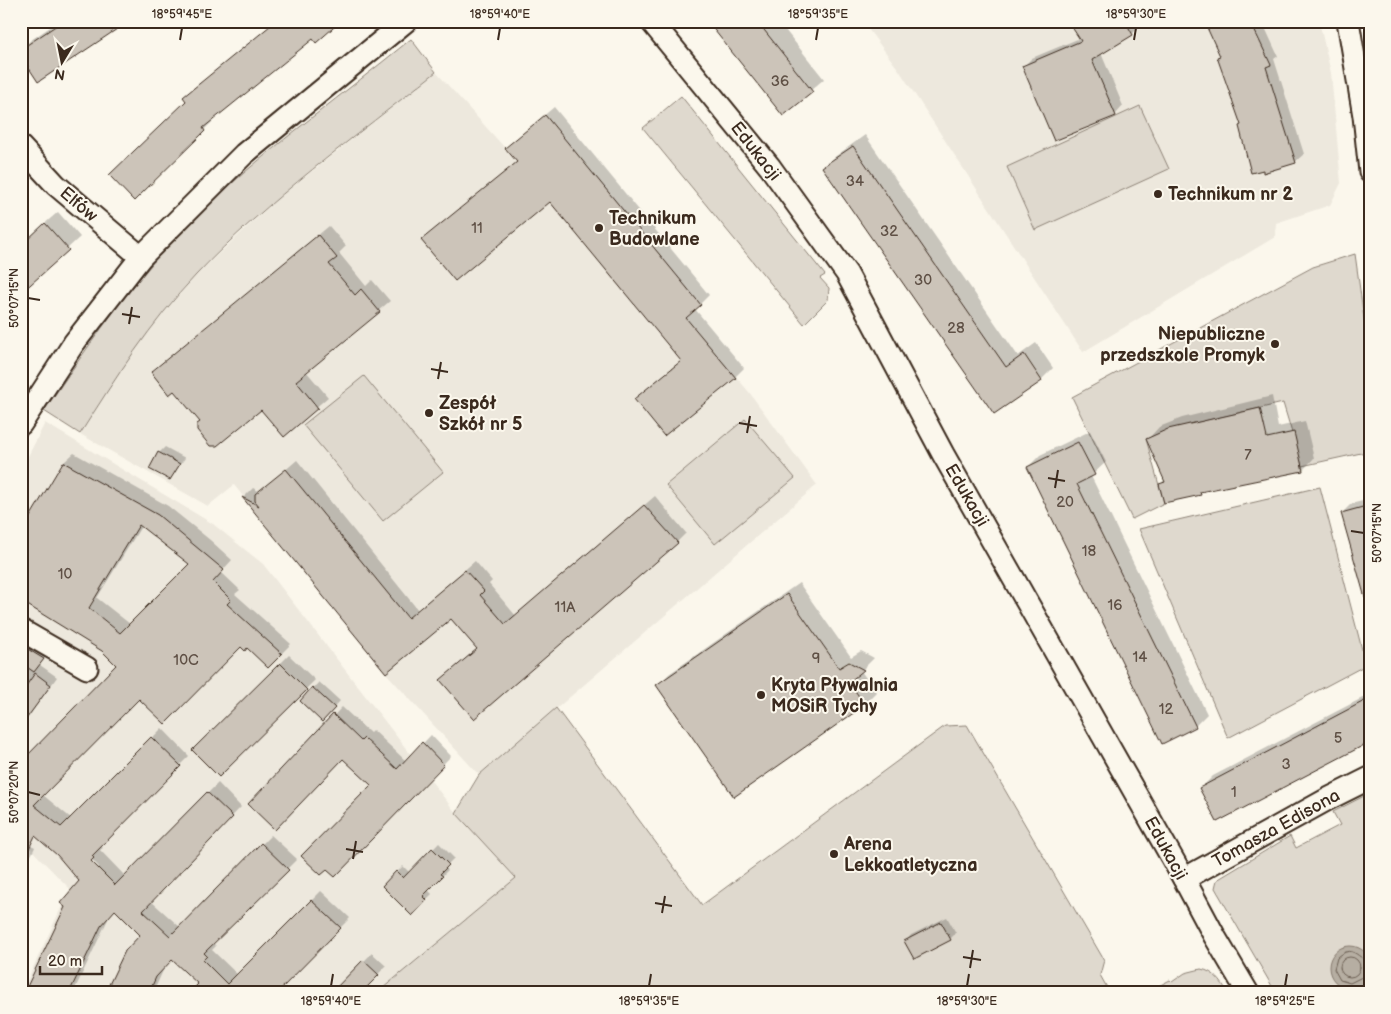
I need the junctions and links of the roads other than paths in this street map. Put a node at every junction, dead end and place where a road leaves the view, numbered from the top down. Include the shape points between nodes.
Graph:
1 (406, 21) edge
2 (651, 21) edge
3 (1348, 21) edge
4 (21, 147) edge
5 (1370, 172) edge
6 (141, 256) junction
7 (21, 424) edge
8 (21, 630) edge
9 (87, 668) dead end
10 (1370, 778) edge
11 (1184, 879) junction
12 (1248, 993) edge

1 - 6 street via 244,154
2 - 11 street, Edukacji via 770,167 847,274 943,454
3 - 5 street
4 - 6 street, Elfów via 56,184
6 - 7 street via 74,343
8 - 9 street
10 - 11 street, Tomasza Edisona
11 - 12 street, Edukacji via 1214,938

